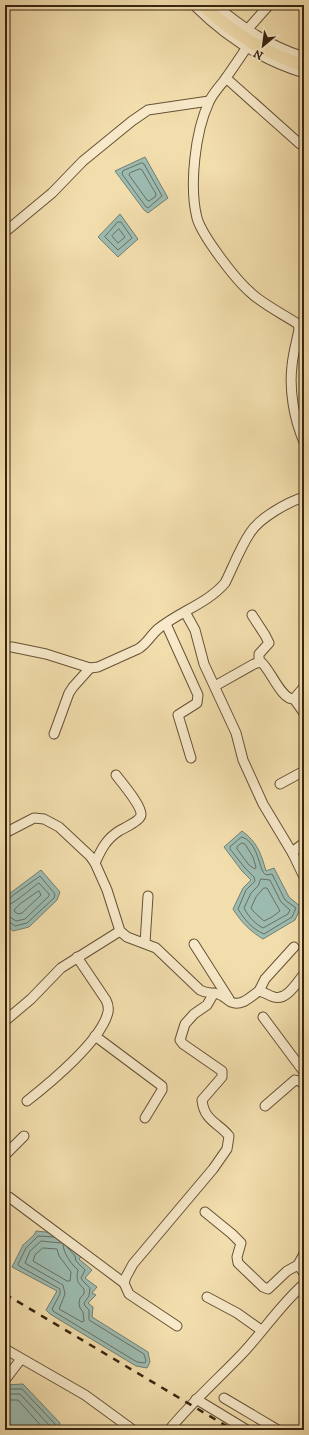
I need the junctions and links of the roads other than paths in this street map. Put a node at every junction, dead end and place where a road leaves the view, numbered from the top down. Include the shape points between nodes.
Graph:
1 (194, 5) edge
2 (203, 5) edge
3 (215, 5) edge
4 (269, 5) edge
5 (247, 30) junction
6 (247, 47) junction
7 (304, 57) edge
8 (304, 66) edge
9 (304, 73) edge
10 (226, 78) junction
11 (209, 101) junction
12 (300, 144) dead end
13 (5, 232) edge
14 (301, 324) edge
15 (304, 442) edge
16 (304, 497) edge
17 (185, 612) junction
18 (252, 614) dead end
19 (166, 624) junction
20 (5, 647) edge
21 (258, 662) junction
22 (90, 668) junction
23 (215, 686) junction
24 (304, 687) edge
25 (294, 700) junction
26 (304, 713) edge
27 (54, 734) dead end
28 (191, 758) dead end
29 (304, 771) edge
30 (116, 775) dead end
31 (280, 784) dead end
32 (5, 833) edge
33 (304, 843) edge
34 (293, 854) junction
35 (95, 863) junction
36 (304, 877) edge
37 (148, 896) dead end
38 (120, 931) junction
39 (145, 943) junction
40 (194, 944) dead end
41 (294, 947) dead end
42 (77, 957) junction
43 (304, 974) edge
44 (259, 991) junction
45 (214, 993) junction
46 (231, 1002) junction
47 (263, 1017) dead end
48 (5, 1020) edge
49 (95, 1036) junction
50 (304, 1072) edge
51 (303, 1082) edge
52 (27, 1101) dead end
53 (265, 1106) dead end
54 (145, 1118) dead end
55 (24, 1136) dead end
56 (5, 1155) edge
57 (9, 1197) dead end
58 (205, 1212) dead end
59 (304, 1254) edge
60 (298, 1265) junction
61 (304, 1273) edge
62 (124, 1283) junction
63 (304, 1284) edge
64 (207, 1297) dead end
65 (177, 1326) dead end
66 (261, 1330) junction
67 (5, 1349) edge
68 (21, 1359) junction
69 (5, 1380) edge
70 (224, 1398) dead end
71 (196, 1400) junction
72 (133, 1430) edge
73 (169, 1430) edge
74 (247, 1430) edge
75 (278, 1430) edge

1 - 6 street via 221,29
2 - 8 main road via 234,32 254,44
3 - 5 street
4 - 5 street
5 - 7 street via 288,52
6 - 9 street via 277,63
6 - 10 street
10 - 11 street
10 - 12 street
11 - 13 street via 148,110 83,161 52,193
11 - 14 street via 198,133 194,158 197,219 203,232 242,285
14 - 15 street via 291,383 294,410
16 - 17 street via 290,502 255,526 225,583 210,597
17 - 19 street
17 - 23 street via 195,630 201,654
18 - 21 street via 268,643 259,654
19 - 22 street via 138,649 98,667
19 - 28 street via 198,695 197,703 178,715
20 - 22 street via 46,654
21 - 23 street
21 - 25 street via 266,667 289,699
22 - 27 street via 72,687
23 - 34 street via 260,797
24 - 25 street
25 - 26 street
29 - 31 street
30 - 35 street via 137,804 141,814 133,823 111,836
32 - 35 street via 34,818 44,819 58,827
33 - 34 street
34 - 36 street
35 - 38 street
37 - 39 street
38 - 39 street via 127,937
38 - 42 street
39 - 45 street via 156,948 200,990 207,994
40 - 46 street
41 - 44 street via 265,979
42 - 48 street via 61,968 31,999
42 - 49 street via 100,989 108,1006 105,1021
43 - 44 street via 289,992 280,998
44 - 46 street via 243,1002
45 - 46 street
45 - 62 street via 206,1005 185,1024 180,1040 222,1071 222,1076 202,1100 206,1114 229,1136 229,1142 208,1174 133,1264
47 - 50 street
49 - 52 street via 44,1088
49 - 54 street via 162,1086
51 - 53 street via 295,1080
55 - 56 street
57 - 62 street
58 - 60 street via 238,1240 241,1245 238,1263 263,1287 268,1289 287,1271
59 - 60 street
60 - 61 street
62 - 65 street via 129,1294
63 - 66 street
64 - 66 street
66 - 71 street via 242,1354
67 - 68 street
68 - 69 street
68 - 72 street via 84,1395
70 - 75 street
71 - 73 street
71 - 74 street

